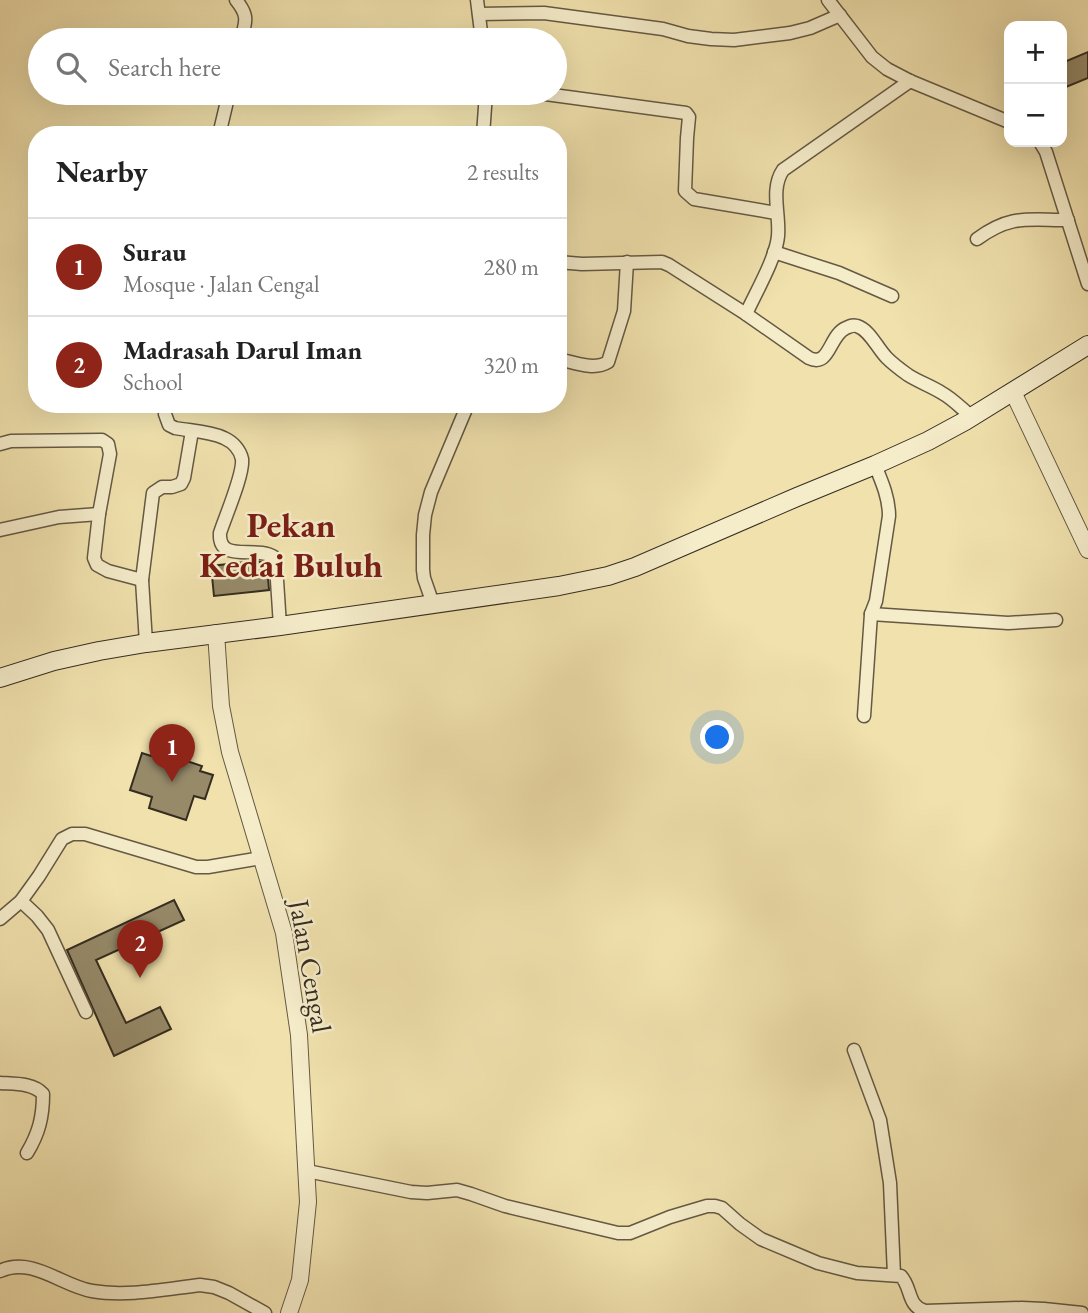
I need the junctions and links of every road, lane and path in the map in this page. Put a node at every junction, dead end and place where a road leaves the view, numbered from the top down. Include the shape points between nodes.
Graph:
1 (236, 0) edge
2 (477, 0) edge
3 (828, 0) edge
4 (479, 14) junction
5 (840, 15) junction
6 (243, 28) edge
7 (481, 28) edge
8 (909, 81) junction
9 (567, 97) edge
10 (226, 105) edge
11 (485, 105) edge
12 (1004, 120) edge
13 (221, 126) edge
14 (484, 126) edge
15 (1043, 147) edge
16 (776, 213) junction
17 (1068, 220) junction
18 (977, 239) dead end
19 (774, 252) junction
20 (627, 262) junction
21 (567, 263) edge
22 (1088, 284) edge
23 (892, 296) dead end
24 (746, 314) junction
25 (1088, 345) edge
26 (567, 361) edge
27 (1013, 392) junction
28 (165, 413) edge
29 (464, 413) edge
30 (972, 417) junction
31 (192, 431) junction
32 (0, 444) edge
33 (875, 465) junction
34 (99, 514) junction
35 (0, 530) edge
36 (1088, 550) edge
37 (142, 580) junction
38 (433, 604) junction
39 (871, 614) junction
40 (1056, 620) dead end
41 (280, 626) junction
42 (216, 633) junction
43 (146, 643) junction
44 (0, 678) edge
45 (864, 716) dead end
46 (261, 858) junction
47 (21, 901) junction
48 (0, 919) edge
49 (86, 1012) dead end
50 (854, 1050) dead end
51 (0, 1083) edge
52 (27, 1153) dead end
53 (307, 1171) junction
54 (0, 1271) edge
55 (894, 1275) junction
56 (265, 1313) edge
57 (289, 1313) edge
58 (1082, 1313) edge

1 - 6 street via 246,13
2 - 4 street
3 - 5 street
4 - 5 street via 544,13 734,40 790,33
4 - 7 street
5 - 8 street via 872,57
8 - 12 street
8 - 16 street via 783,170 777,183
9 - 16 street via 686,113 685,191 690,197
10 - 13 street
11 - 14 street
15 - 17 street
16 - 19 street
17 - 18 street via 1008,221
17 - 22 street
19 - 23 street
19 - 24 street
20 - 21 street
20 - 24 street via 670,265
20 - 26 street via 624,311 607,362 597,366
24 - 30 street via 815,361 825,358 841,330 858,326 908,375 940,391
25 - 27 main road
27 - 30 main road
27 - 36 street
28 - 31 street via 169,425
29 - 38 street via 425,515 423,570
30 - 33 main road
31 - 37 street via 181,484 153,493
31 - 41 street via 222,437 242,456 219,542 228,551 274,557
32 - 34 street via 102,440 108,444
33 - 38 main road via 607,576
33 - 39 street via 889,516
34 - 35 street
34 - 37 street via 97,565
37 - 43 street
38 - 41 main road
39 - 40 street via 1008,623
39 - 45 street
41 - 42 main road
42 - 43 main road
42 - 46 street, Jalan Cengal via 221,706 230,752
43 - 44 main road via 70,657
46 - 47 street via 196,867 72,834 62,839
46 - 53 street, Jalan Cengal via 284,933 299,1035
47 - 48 street
47 - 49 street via 48,930
50 - 55 street via 880,1120 890,1183
51 - 52 street via 29,1086 43,1094 41,1125
53 - 55 street via 411,1192 457,1190 618,1233 715,1206 761,1239 818,1263 858,1273
53 - 57 street, Jalan Cengal via 307,1229 300,1280
54 - 56 street via 31,1268 76,1287 113,1293 214,1287
55 - 58 street via 904,1279 915,1306 925,1311 1022,1308

